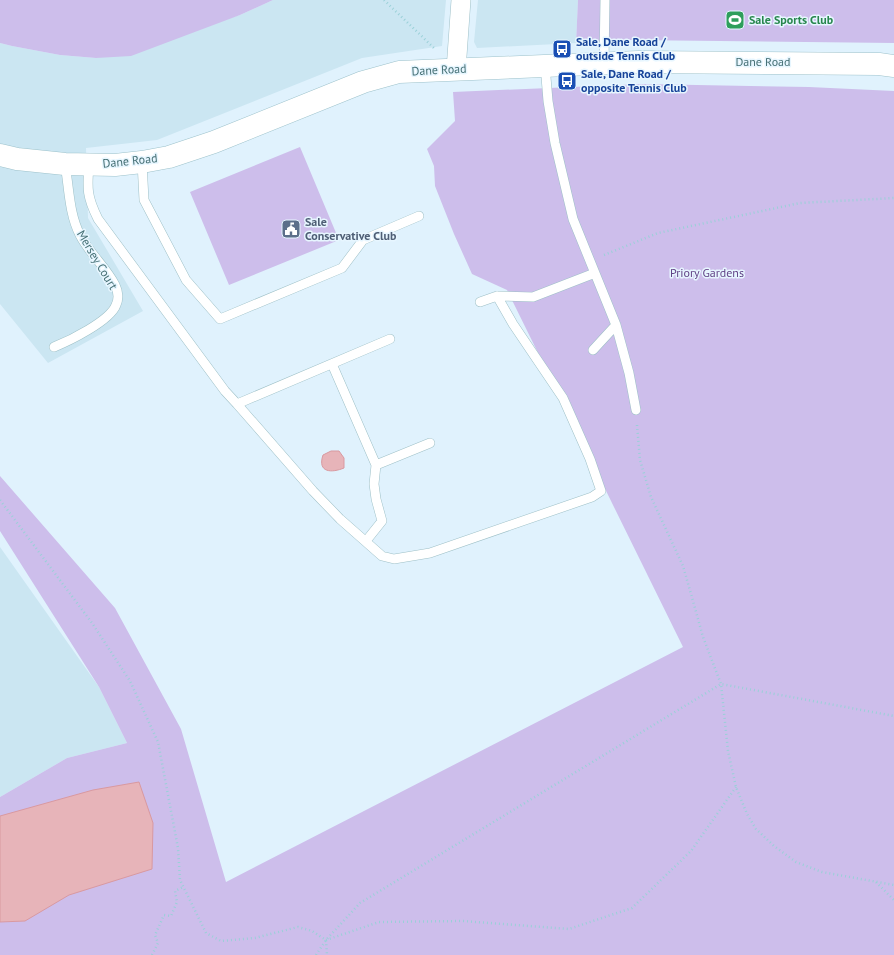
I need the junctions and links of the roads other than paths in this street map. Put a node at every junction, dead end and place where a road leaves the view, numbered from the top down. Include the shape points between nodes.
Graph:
1 (461, 0) edge
2 (605, 0) edge
3 (604, 63) junction
4 (545, 65) junction
5 (894, 66) edge
6 (456, 70) junction
7 (0, 155) edge
8 (142, 162) junction
9 (65, 164) junction
10 (89, 165) junction
11 (419, 216) dead end
12 (595, 274) junction
13 (497, 296) junction
14 (480, 302) dead end
15 (616, 325) junction
16 (390, 339) dead end
17 (54, 347) dead end
18 (594, 350) dead end
19 (332, 364) junction
20 (237, 404) junction
21 (636, 410) road end
22 (430, 443) dead end
23 (376, 465) junction
24 (366, 541) junction

1 - 6 street
2 - 3 lane
3 - 4 main road, Dane Road
3 - 5 main road, Dane Road via 784,62
4 - 6 main road, Dane Road
4 - 12 lane via 555,143 573,219
6 - 8 main road, Dane Road via 399,72 363,82 214,142 169,157
7 - 9 main road, Dane Road
8 - 10 main road, Dane Road
8 - 11 lane via 144,200 186,280 220,319 342,268 363,240
9 - 10 main road, Dane Road
9 - 17 lane, Mersey Court via 75,222 80,235 115,285 118,295 116,306 108,316 70,341
10 - 20 lane via 87,186 90,204 98,220
12 - 13 lane via 533,297
12 - 15 lane
13 - 14 lane
13 - 24 lane via 512,324 563,398 601,491 592,497 430,553 394,559 382,556
15 - 18 lane
15 - 21 lane
16 - 19 lane
19 - 20 lane
19 - 23 lane
20 - 24 lane via 312,492
22 - 23 lane
23 - 24 lane via 374,484 382,521

